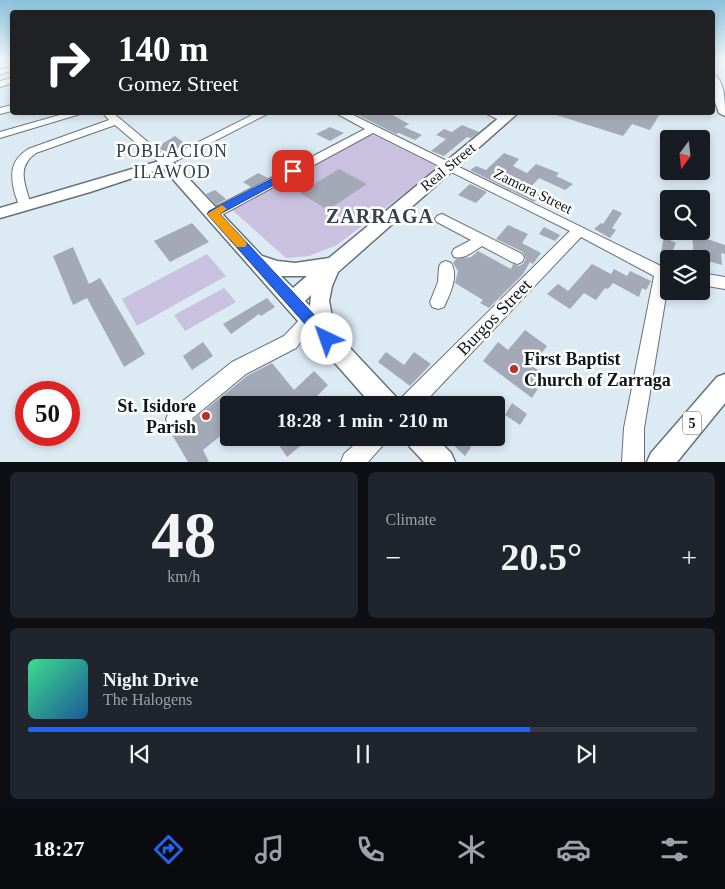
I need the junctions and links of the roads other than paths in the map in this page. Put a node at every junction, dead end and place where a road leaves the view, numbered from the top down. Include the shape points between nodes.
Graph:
1 (715, 84) edge
2 (725, 113) edge
3 (78, 115) edge
4 (261, 115) edge
5 (344, 115) edge
6 (509, 116) edge
7 (111, 117) edge
8 (373, 129) junction
9 (0, 135) edge
10 (41, 136) junction
11 (166, 163) junction
12 (449, 167) junction
13 (25, 206) junction
14 (0, 213) edge
15 (213, 214) junction
16 (442, 219) dead end
17 (579, 230) junction
18 (482, 240) junction
19 (459, 253) dead end
20 (517, 258) dead end
21 (254, 259) junction
22 (332, 264) junction
23 (446, 267) dead end
24 (660, 270) edge
25 (710, 280) edge
26 (725, 283) edge
27 (292, 300) junction
28 (660, 300) edge
29 (438, 302) dead end
30 (310, 320) junction
31 (327, 339) junction
32 (725, 385) edge
33 (380, 396) edge
34 (417, 396) edge
35 (176, 419) dead end
36 (368, 446) edge
37 (427, 446) edge
38 (352, 462) edge
39 (442, 462) edge
40 (633, 462) edge
41 (660, 462) edge

1 - 2 main road
3 - 10 street
4 - 11 street
5 - 8 street, Zamora Street
6 - 12 main road, Real Street
7 - 10 street
7 - 11 street
8 - 12 street, Zamora Street
8 - 15 street
9 - 10 street
10 - 13 street via 17,165
11 - 13 main road
11 - 15 main road
12 - 17 street, Zamora Street
12 - 22 main road, Real Street
13 - 14 main road
15 - 21 main road
16 - 18 street
17 - 24 street
17 - 34 street, Burgos Street
18 - 19 street
18 - 20 street
21 - 22 main road via 272,268 295,271
21 - 27 main road
22 - 27 main road, Real Street
22 - 31 main road via 320,292 319,313
23 - 29 street via 446,282
25 - 26 street
27 - 30 main road
28 - 40 street via 634,428
30 - 31 main road
30 - 35 street via 290,342 239,368
31 - 33 main road
32 - 41 main road, 5
36 - 38 street
37 - 39 main road

